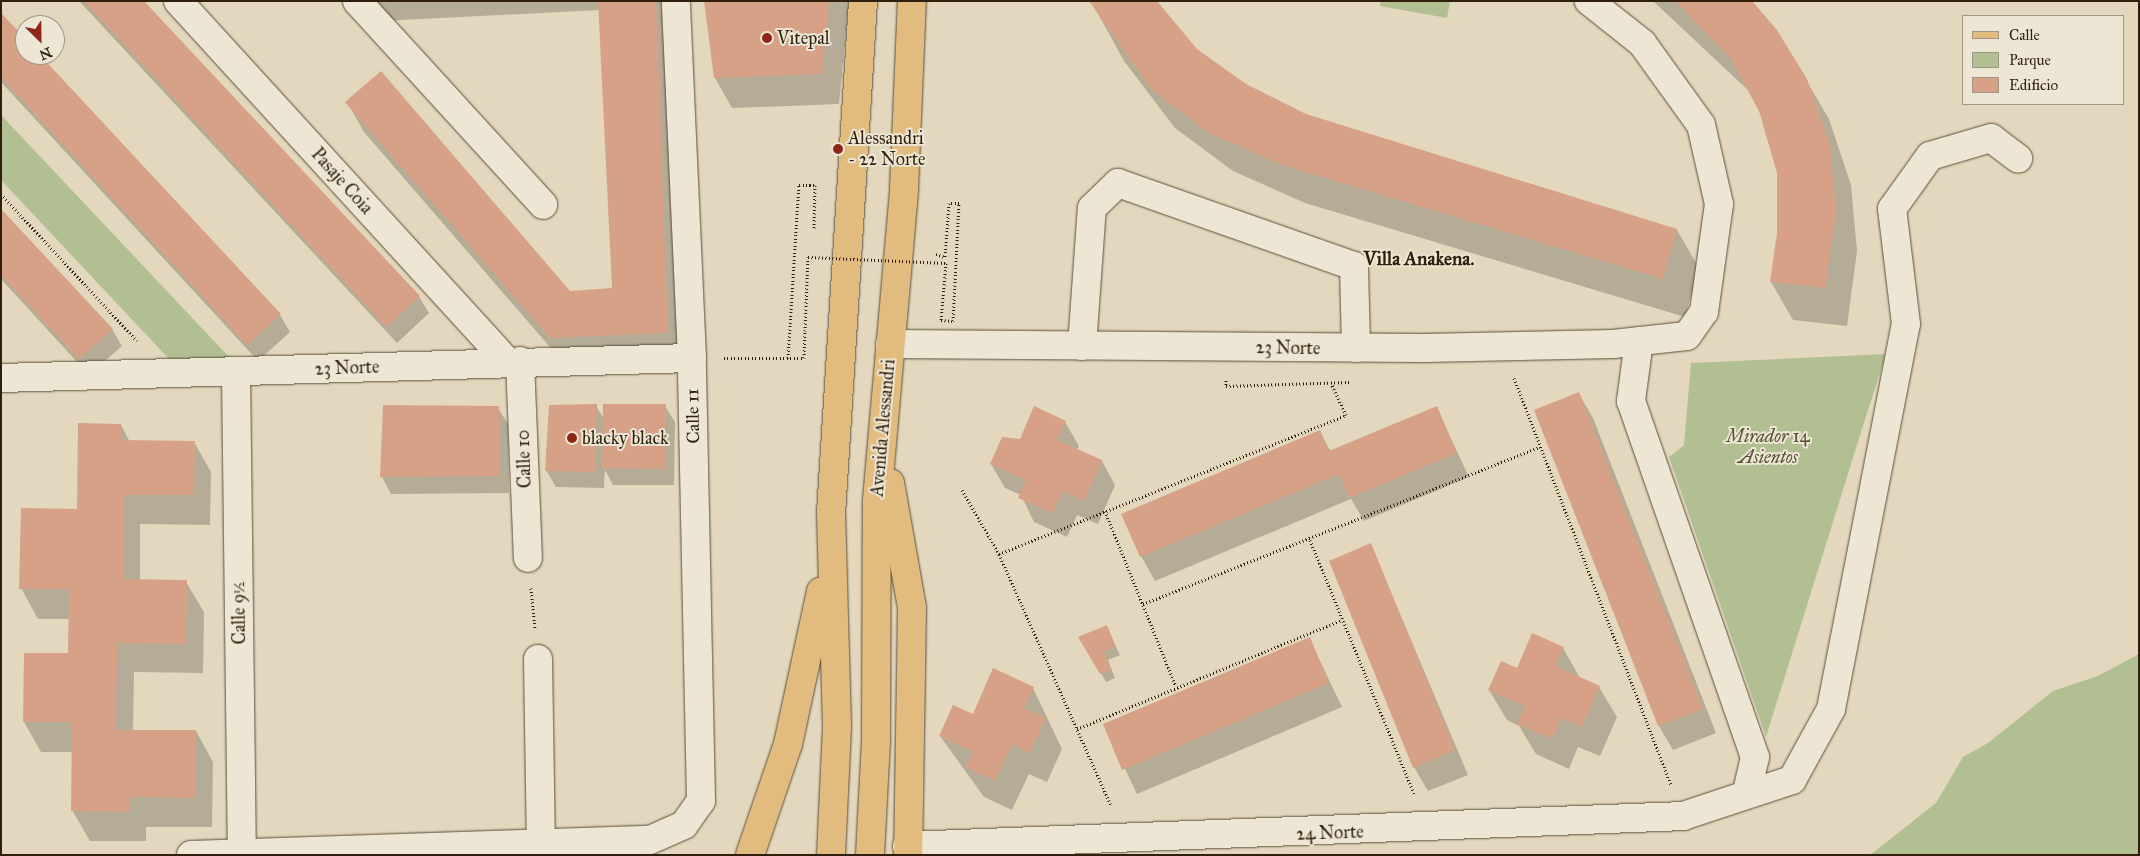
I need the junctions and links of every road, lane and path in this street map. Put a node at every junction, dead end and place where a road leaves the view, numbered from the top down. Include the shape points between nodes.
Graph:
1 (178, 1) edge
2 (357, 1) edge
3 (676, 1) edge
4 (863, 1) edge
5 (912, 1) edge
6 (1589, 1) edge
7 (2018, 158) dead end
8 (1, 194) edge
9 (543, 205) dead end
10 (814, 233) dead end
11 (813, 252) dead end
12 (936, 254) dead end
13 (843, 300) junction
14 (1639, 342) junction
15 (890, 344) junction
16 (1082, 346) junction
17 (1356, 348) junction
18 (692, 358) junction
19 (788, 358) junction
20 (513, 361) junction
21 (236, 372) junction
22 (165, 373) junction
23 (1, 378) edge
24 (1514, 378) dead end
25 (1331, 383) dead end
26 (882, 439) junction
27 (1539, 447) junction
28 (962, 490) dead end
29 (1105, 511) junction
30 (831, 514) junction
31 (1310, 540) junction
32 (999, 554) junction
33 (528, 558) joint
34 (1143, 604) junction
35 (1341, 620) junction
36 (538, 660) joint
37 (1175, 684) junction
38 (1077, 729) junction
39 (1747, 792) junction
40 (1683, 816) junction
41 (1429, 829) junction
42 (1127, 840) junction
43 (1379, 843) edge
44 (541, 847) junction
45 (908, 850) edge
46 (242, 853) junction
47 (191, 855) edge
48 (750, 855) edge
49 (830, 855) edge
50 (870, 855) edge

1 - 20 street, Pasaje Coia
2 - 9 street
3 - 18 street, Calle 11
4 - 13 main road
5 - 15 main road, Avenida Alessandri via 904,189
6 - 14 street, 23 Norte via 1642,43 1701,125 1719,204 1704,312 1687,336
7 - 39 street, 24 Norte via 1991,138 1930,156 1892,208 1906,324 1831,709 1792,780
8 - 22 path
10 - 19 path via 815,185 799,185
11 - 13 path via 812,300
12 - 19 path, bridge via 945,256 948,203 959,203 952,321 941,320 946,262 808,257 804,358
13 - 30 main road
14 - 17 street, 23 Norte
14 - 39 street via 1631,401 1755,757
15 - 16 street, 23 Norte
15 - 26 main road, Avenida Alessandri
16 - 17 street, 23 Norte
16 - 17 street via 1092,208 1118,183 1354,266
18 - 19 path
18 - 20 street, 23 Norte
18 - 44 street, Calle 11 via 701,801 684,825 650,840
20 - 21 street, 23 Norte
20 - 33 street, Calle 10
21 - 22 street, 23 Norte
21 - 46 street, Calle 9½
22 - 23 street, 23 Norte
24 - 27 path
25 - 29 path via 1346,415
26 - 45 main road via 912,608
26 - 50 main road, Avenida Alessandri via 876,500 876,742
27 - 31 path
27 - 40 path
28 - 32 path
29 - 32 path
29 - 34 path
30 - 48 main road via 807,668 788,744
30 - 49 main road via 837,726
31 - 34 path
31 - 35 path
32 - 38 path
33 - 36 path
34 - 37 path
35 - 37 path
35 - 41 path
36 - 44 street
37 - 38 path
38 - 42 path
39 - 40 street, 24 Norte
40 - 41 street, 24 Norte
41 - 43 street, 24 Norte
42 - 43 street, 24 Norte
42 - 45 street, 24 Norte
44 - 46 street
46 - 47 street

